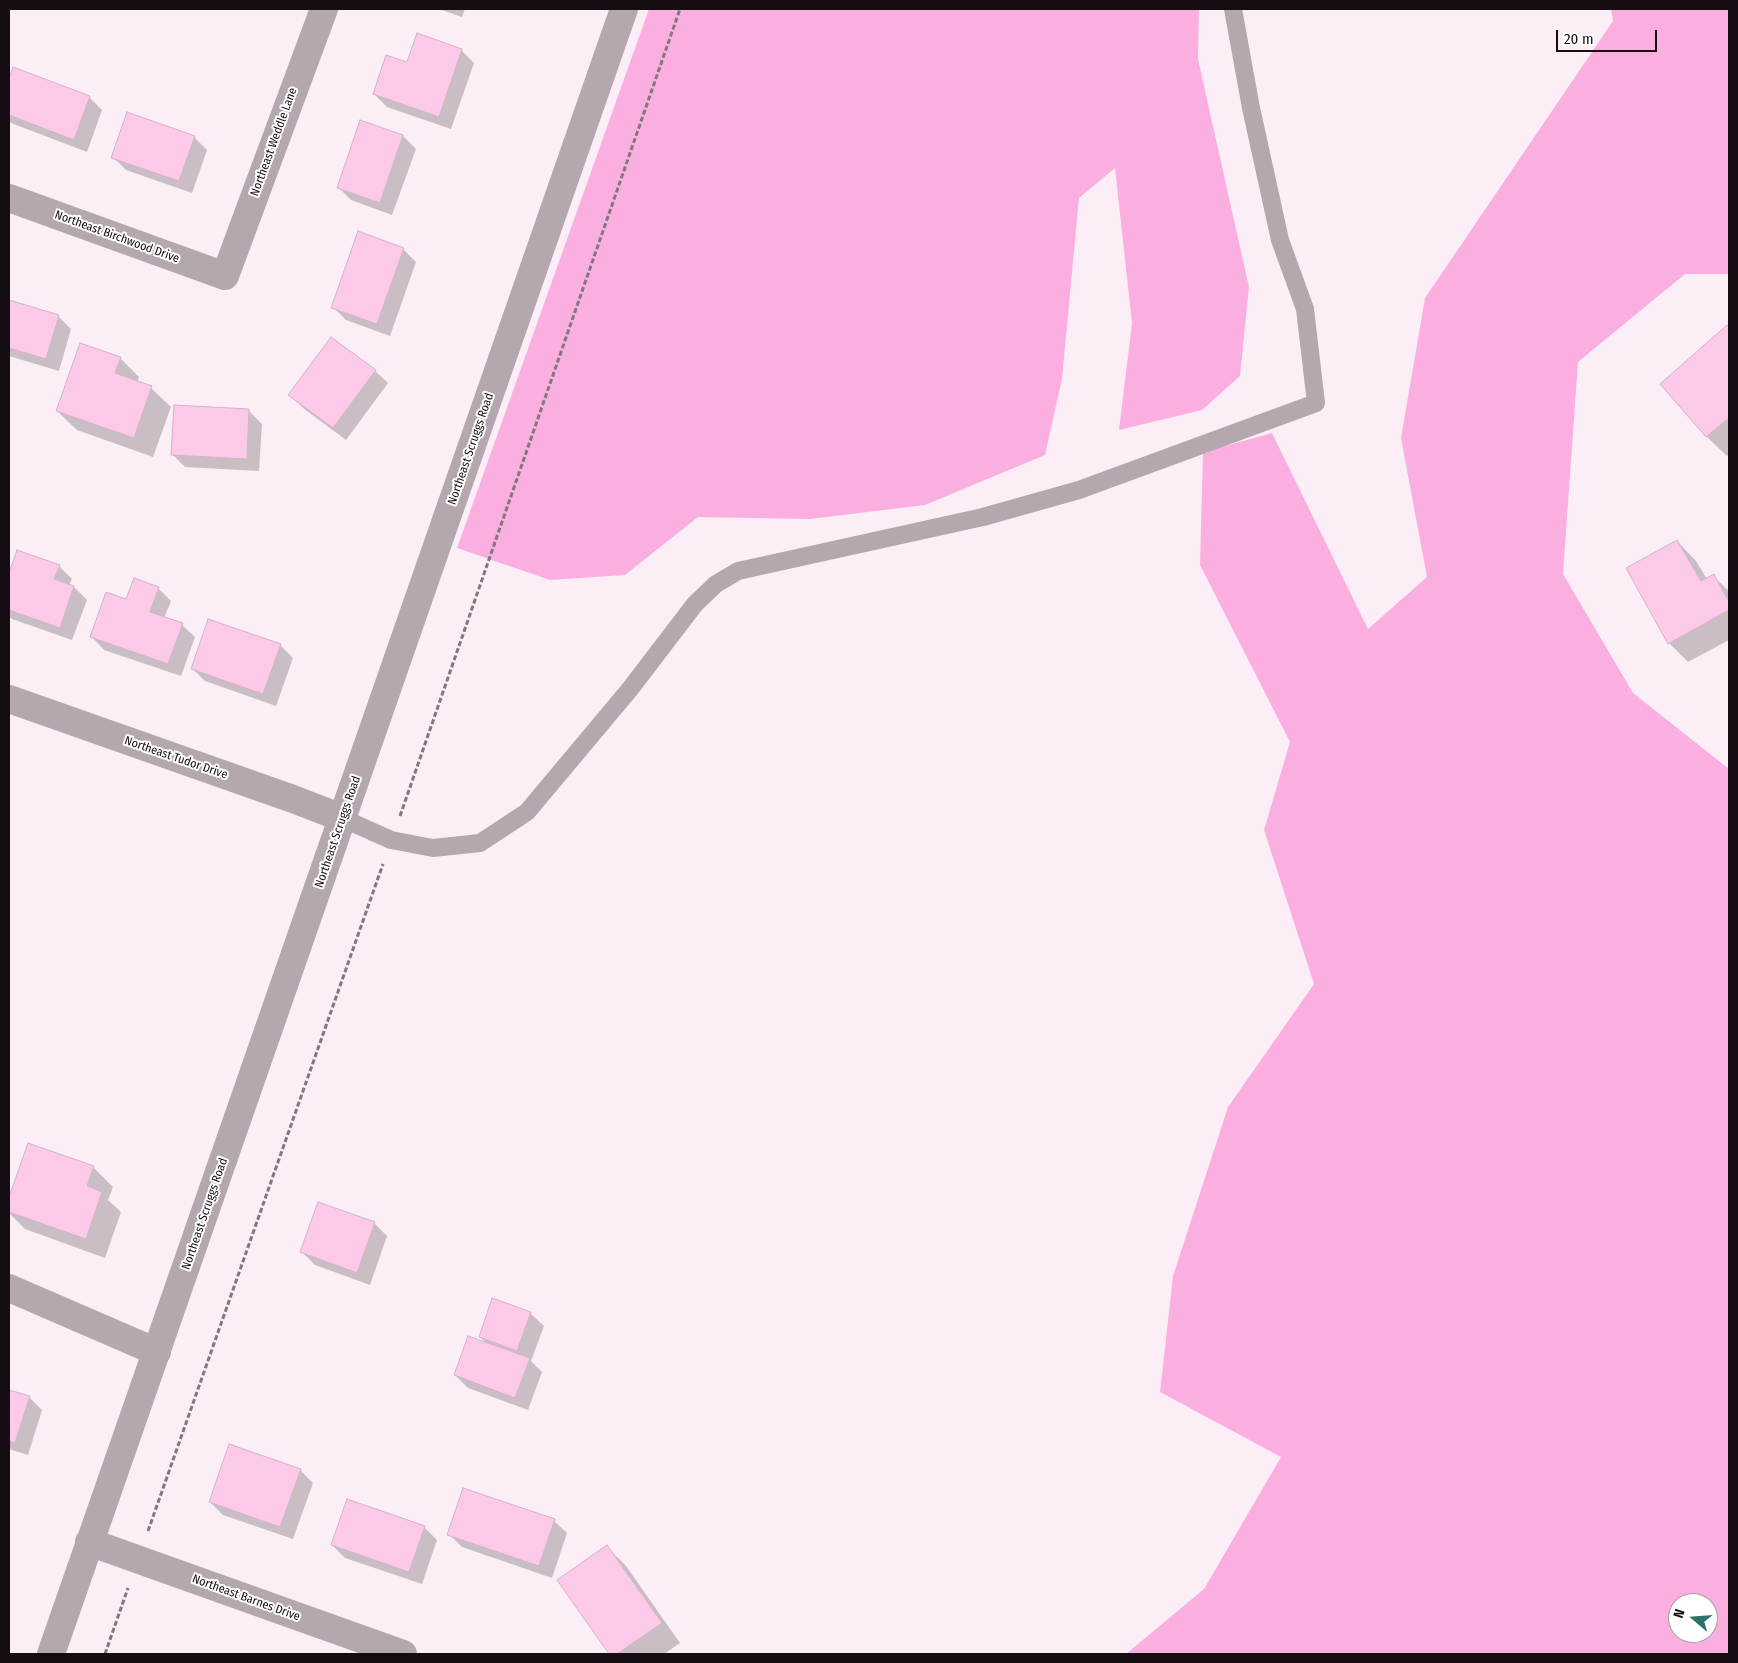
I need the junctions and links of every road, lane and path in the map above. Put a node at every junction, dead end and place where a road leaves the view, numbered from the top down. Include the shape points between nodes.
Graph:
1 (324, 9) edge
2 (624, 9) edge
3 (1233, 9) edge
4 (9, 198) edge
5 (224, 276) joint
6 (9, 698) edge
7 (342, 818) junction
8 (9, 1288) edge
9 (157, 1352) junction
10 (90, 1542) junction
11 (51, 1654) edge
12 (404, 1654) edge

1 - 5 street, Northeast Weddle Lane
2 - 7 street, Northeast Scruggs Road
3 - 7 lane via 1280,240 1305,308 1316,402 1079,490 983,517 738,571 716,584 696,604 527,812 480,843 433,848 391,840
4 - 5 street, Northeast Birchwood Drive
6 - 7 street, Northeast Tudor Drive
7 - 9 street, Northeast Scruggs Road
8 - 9 street
9 - 10 street, Northeast Scruggs Road
10 - 11 street, Northeast Scruggs Road
10 - 12 street, Northeast Barnes Drive

